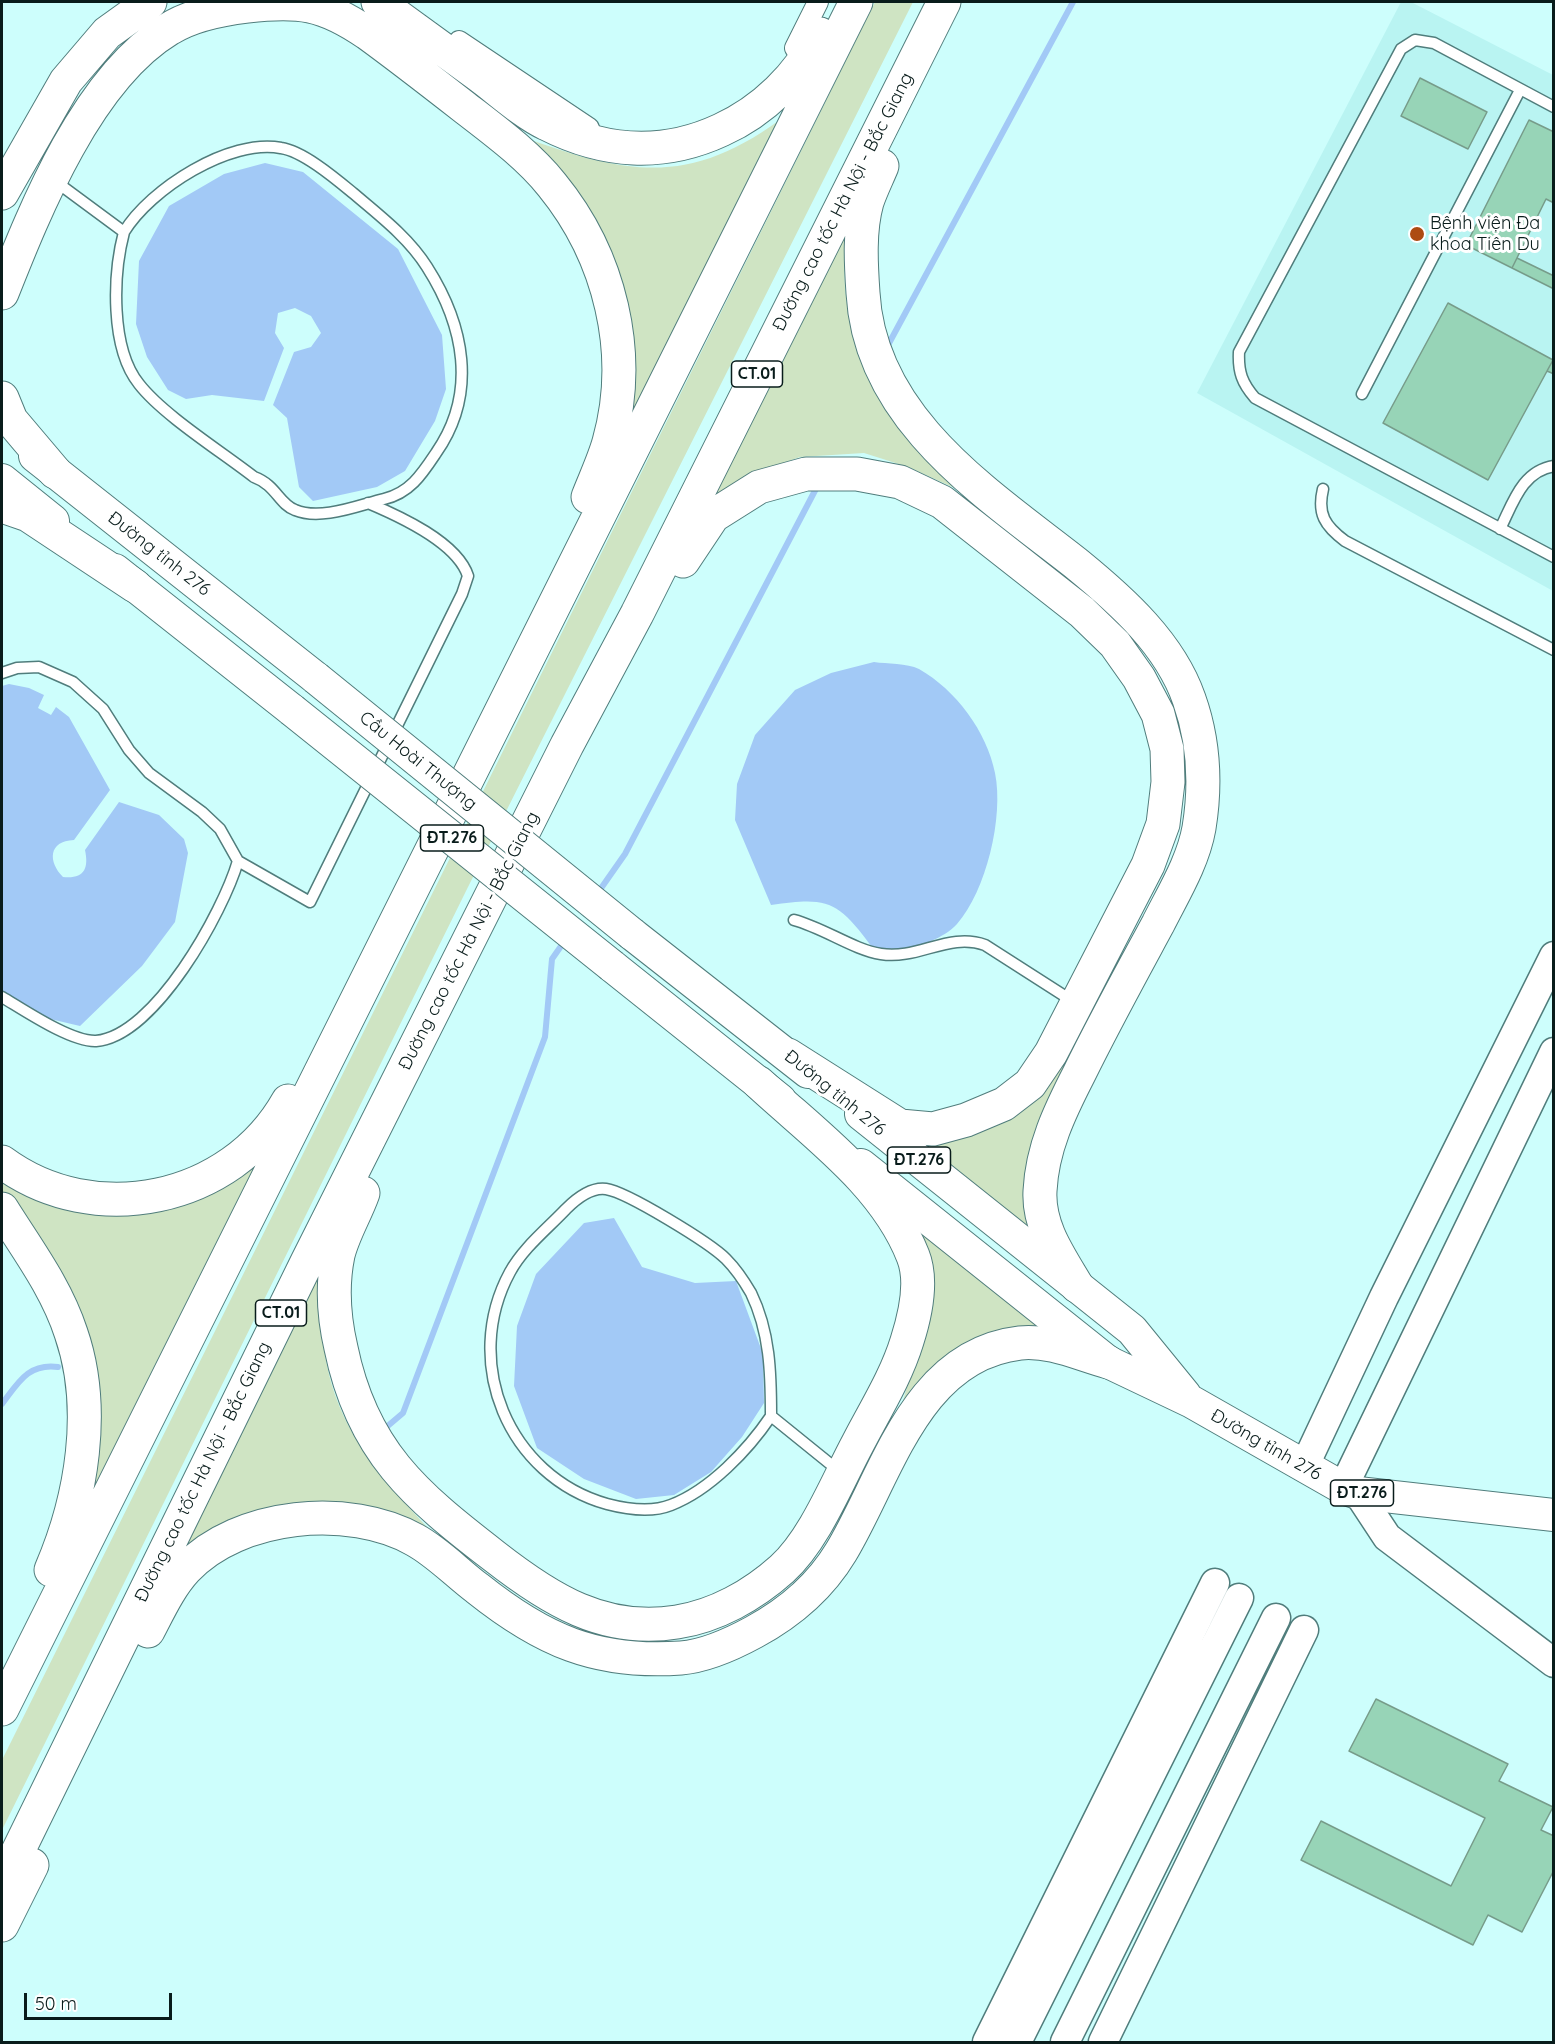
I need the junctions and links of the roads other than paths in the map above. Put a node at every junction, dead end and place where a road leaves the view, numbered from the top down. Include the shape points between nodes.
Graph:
1 (127, 2) edge
2 (150, 2) edge
3 (378, 2) edge
4 (399, 2) edge
5 (818, 2) edge
6 (839, 2) edge
7 (856, 2) edge
8 (944, 2) edge
9 (963, 2) edge
10 (1520, 90) junction
11 (1554, 107) edge
12 (2, 171) edge
13 (53, 179) junction
14 (2, 193) edge
15 (124, 232) junction
16 (2, 292) edge
17 (1362, 394) dead end
18 (2, 398) edge
19 (2, 429) edge
20 (1554, 466) edge
21 (55, 472) junction
22 (2, 480) edge
23 (1323, 489) dead end
24 (368, 503) junction
25 (2, 506) edge
26 (1500, 529) junction
27 (1554, 557) edge
28 (135, 586) junction
29 (1554, 650) edge
30 (2, 673) edge
31 (316, 678) joint
32 (496, 725) junction
33 (567, 745) junction
34 (238, 861) junction
35 (397, 916) junction
36 (794, 920) dead end
37 (632, 934) joint
38 (1554, 956) edge
39 (2, 997) edge
40 (441, 999) junction
41 (1077, 1004) junction
42 (1554, 1052) edge
43 (788, 1055) junction
44 (759, 1083) junction
45 (2, 1162) edge
46 (2, 1209) edge
47 (1077, 1286) junction
48 (1108, 1362) junction
49 (1192, 1402) junction
50 (771, 1416) junction
51 (1304, 1467) junction
52 (842, 1473) junction
53 (1350, 1490) junction
54 (1554, 1515) edge
55 (1227, 1591) dead end
56 (1276, 1617) dead end
57 (1305, 1630) dead end
58 (1554, 1663) edge
59 (2, 1686) edge
60 (2, 1708) edge
61 (1112, 1823) junction
62 (1162, 1848) junction
63 (1192, 1864) junction
64 (2, 1884) edge
65 (2, 1925) edge
66 (987, 2043) edge
67 (1017, 2043) edge
68 (1065, 2043) edge
69 (1103, 2043) edge

1 - 12 street via 107,16 53,81
2 - 14 highway via 107,33 66,81
3 - 6 highway via 546,124 593,142 651,150 697,141 745,119 783,86 811,52
4 - 5 street via 583,126 639,138 682,131 734,111 780,71
7 - 32 highway
8 - 33 highway, Đường cao tốc Hà Nội - Bắc Giang / CT.01 via 637,614
9 - 47 highway via 885,159 867,204 861,261 864,310 876,361 900,402 931,442 965,476 1103,585 1141,621 1171,662 1189,696 1202,741 1199,830 1182,878 1083,1067 1047,1145 1040,1193 1047,1233
10 - 11 lane
10 - 17 lane
10 - 26 lane via 1434,43 1415,40 1401,49 1239,352 1238,369 1243,384 1255,398
13 - 15 lane
13 - 16 highway
13 - 32 highway via 94,101 131,57 171,28 223,9 308,3 349,21 389,49 525,156 553,186 583,232 608,288 619,339 618,384 609,441
15 - 24 lane via 118,266 117,319 124,356 138,384 254,477 265,481 294,510 335,511
15 - 24 lane via 145,206 199,168 224,155 273,147 304,158 339,182 406,241 426,265 442,295 462,349 460,395 448,436 411,488
18 - 21 highway via 11,420
19 - 21 main road, Đường tỉnh 276 / ĐT.276
20 - 26 lane via 1533,473 1524,482
21 - 31 main road, Đường tỉnh 276 / ĐT.276
22 - 28 main road, ĐT.276
23 - 29 lane via 1319,503 1322,519 1345,541
24 - 34 lane via 402,518 438,541 460,560 468,576 466,584 310,902
25 - 28 highway via 28,515
26 - 27 lane
28 - 44 main road, Đường tỉnh 276 / ĐT.276, bridge
30 - 34 lane via 39,667 73,682 103,709 149,773 220,829
31 - 37 main road, Cầu Hoài Thượng / ĐT.276, bridge
32 - 35 highway
33 - 40 highway, Đường cao tốc Hà Nội - Bắc Giang / CT.01
33 - 41 highway via 654,619 683,561 713,516 759,487 806,474 857,474 900,482 942,502 1082,612 1114,644 1139,678 1158,714 1167,749 1163,824 1148,865
34 - 39 lane via 216,916 178,974 143,1018 116,1035 96,1041 78,1037
35 - 45 highway via 342,1003 281,1113 244,1153 207,1179 143,1200 98,1200 74,1197 38,1184
35 - 60 highway
36 - 41 lane via 816,925 882,955 910,954 971,940
37 - 43 main road, Đường tỉnh 276 / ĐT.276
38 - 51 street
40 - 52 highway via 339,1253 334,1293 348,1383 363,1422 407,1484 536,1589 604,1619 640,1625 678,1622 719,1610 753,1593 785,1566 810,1534
40 - 64 highway, Đường cao tốc Hà Nội - Bắc Giang / CT.01 via 306,1262
41 - 43 highway via 1030,1084 1004,1104 933,1129 900,1126
42 - 53 street
43 - 47 main road, Đường tỉnh 276 / ĐT.276
44 - 48 main road, Đường tỉnh 276 / ĐT.276
44 - 52 highway via 892,1212 915,1259 917,1305 907,1344
46 - 59 highway via 39,1266 71,1331 84,1387 80,1466 62,1543
47 - 49 main road, Đường tỉnh 276 / ĐT.276 via 1132,1330
48 - 49 main road, Đường tỉnh 276 / ĐT.276
48 - 65 highway via 1053,1345 1020,1343 983,1353 949,1373 920,1404 840,1554 808,1595 772,1623 730,1645 684,1658 634,1659 592,1653 561,1642 513,1617 416,1540 377,1525 327,1516 278,1522 228,1538 186,1569 160,1607
49 - 51 main road, Đường tỉnh 276 / ĐT.276
50 - 50 lane via 769,1343 751,1293 740,1275 701,1240 633,1198 606,1189 584,1195 570,1205 510,1272 490,1333 495,1394 508,1423 531,1456 546,1472 582,1497 640,1510 670,1506 708,1483 748,1445
50 - 52 lane
51 - 53 main road, Đường tỉnh 276 / ĐT.276
53 - 54 main road, Đường tỉnh 276 / ĐT.276
53 - 58 street via 1387,1538
55 - 61 street
56 - 62 street
57 - 63 street
61 - 62 street
61 - 66 street
61 - 67 street
62 - 63 street
62 - 68 street
63 - 69 street

